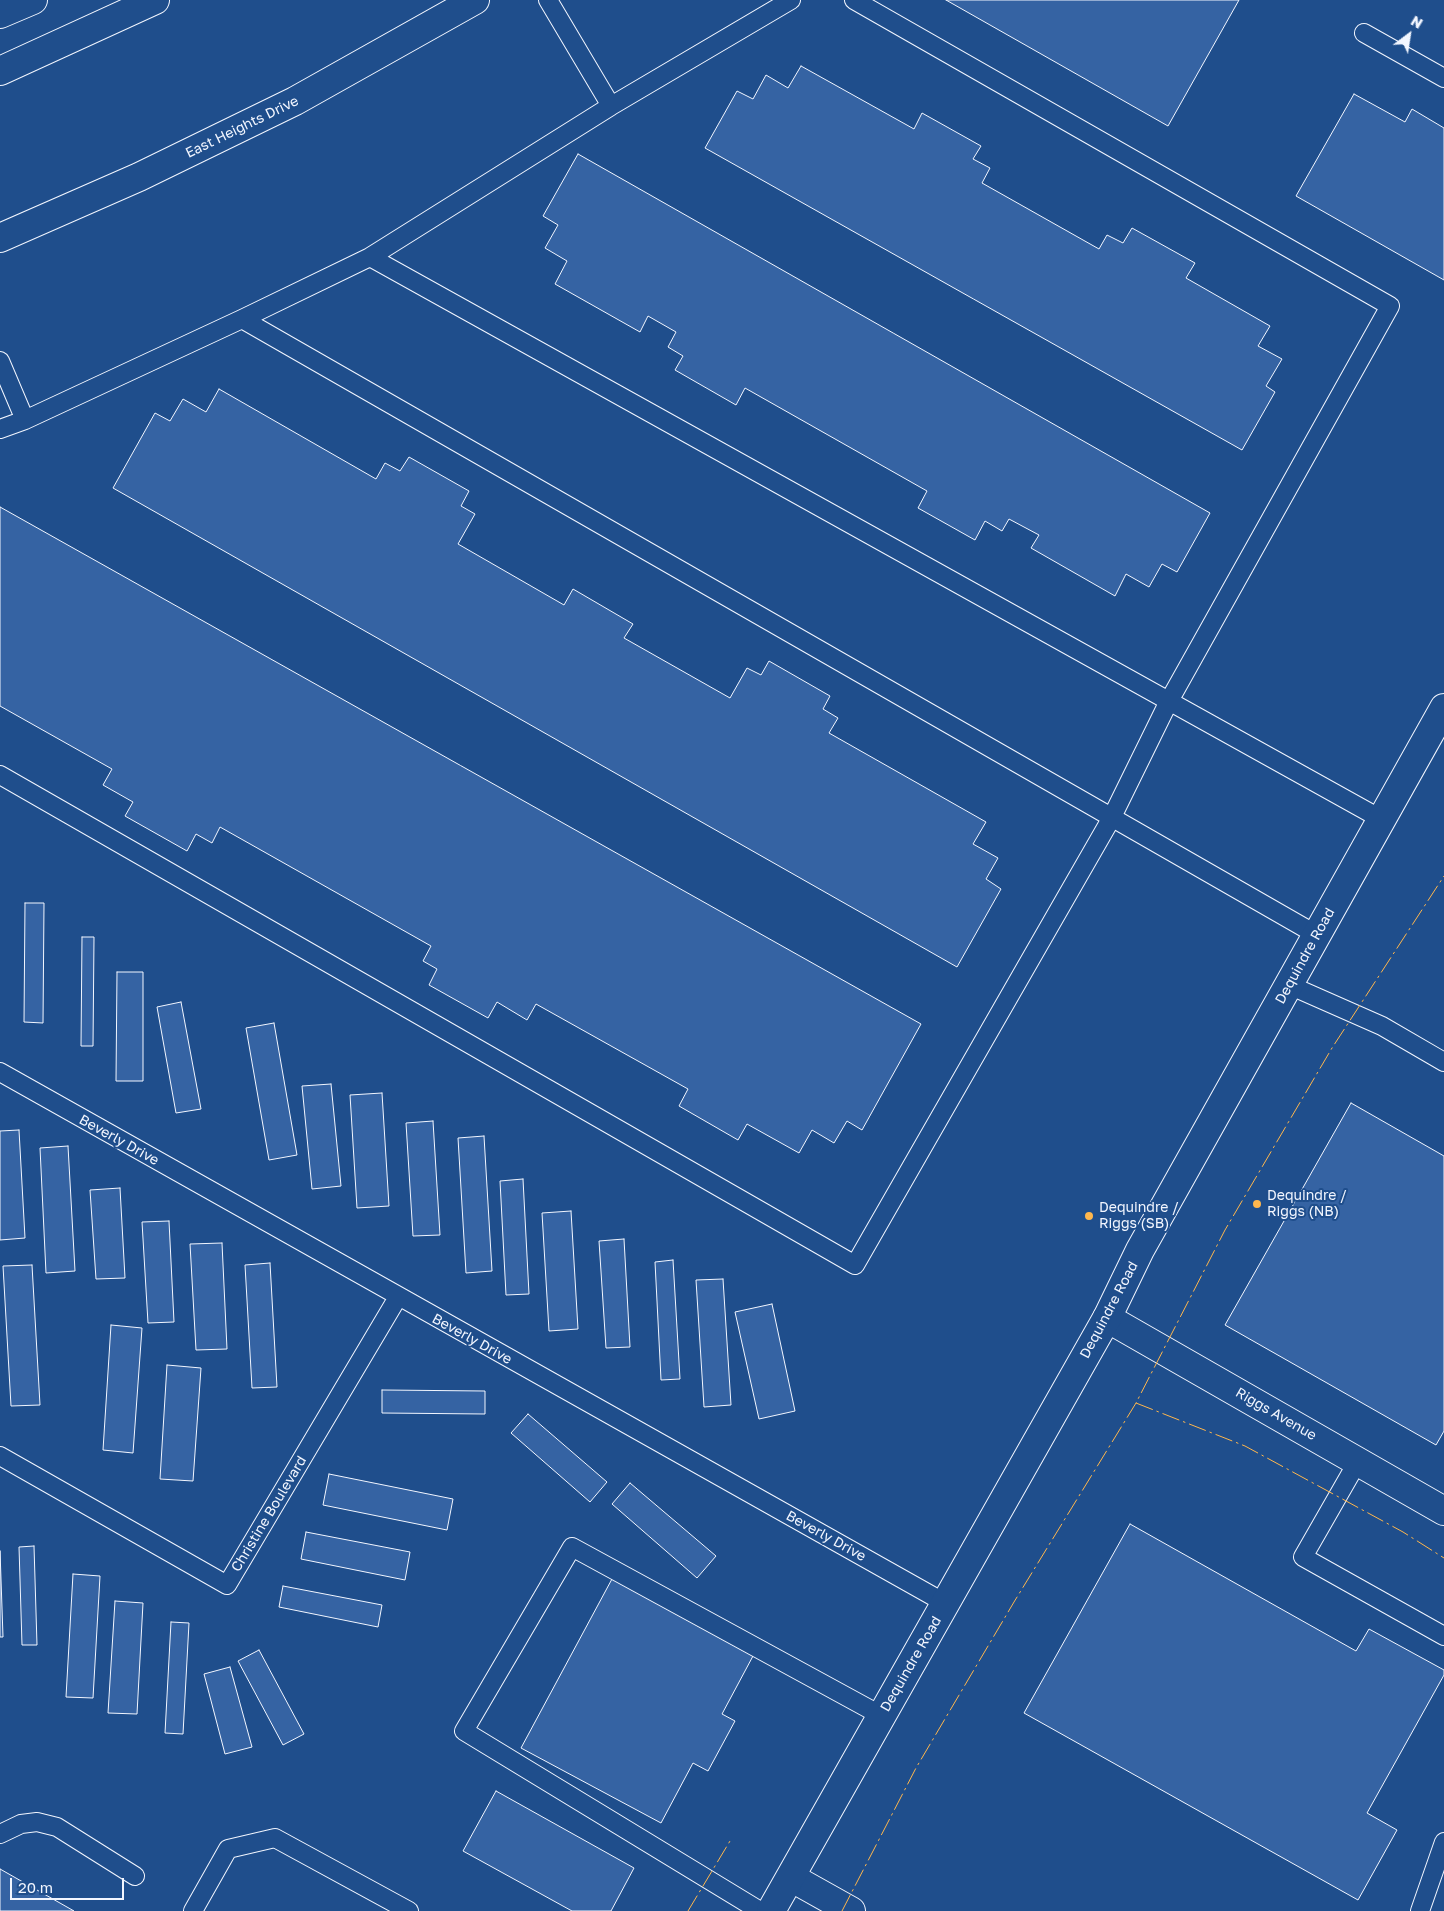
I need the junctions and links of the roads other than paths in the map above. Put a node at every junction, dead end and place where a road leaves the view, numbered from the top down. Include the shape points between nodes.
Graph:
1 (34, 0) edge
2 (155, 0) edge
3 (475, 0) edge
4 (548, 0) edge
5 (791, 0) edge
6 (854, 0) edge
7 (0, 14) edge
8 (1364, 33) dead end
9 (0, 71) edge
10 (1444, 78) edge
11 (611, 106) junction
12 (0, 238) edge
13 (370, 257) junction
14 (242, 319) junction
15 (0, 361) edge
16 (25, 420) junction
17 (0, 429) edge
18 (1169, 701) junction
19 (1444, 708) edge
20 (0, 776) edge
21 (1111, 819) junction
22 (1381, 819) junction
23 (1317, 935) junction
24 (1289, 985) junction
25 (1444, 1062) edge
26 (0, 1072) edge
27 (398, 1297) junction
28 (1107, 1318) junction
29 (0, 1456) edge
30 (1358, 1461) junction
31 (1444, 1511) edge
32 (946, 1603) junction
33 (1444, 1636) edge
34 (882, 1716) junction
35 (0, 1834) edge
36 (1444, 1842) edge
37 (135, 1876) dead end
38 (792, 1878) junction
39 (193, 1911) edge
40 (409, 1911) edge
41 (760, 1911) edge
42 (771, 1911) edge
43 (851, 1911) edge
44 (1420, 1911) edge

1 - 7 main road
2 - 9 main road
3 - 12 main road, East Heights Drive via 295,101 139,177
4 - 11 lane
5 - 11 lane
6 - 18 lane via 1390,306
8 - 10 lane
11 - 13 lane
13 - 14 lane
13 - 18 lane
14 - 16 lane
14 - 21 lane
15 - 16 lane
16 - 17 lane
18 - 21 lane
18 - 22 lane
19 - 22 main road, Dequindre Road
20 - 21 lane via 855,1265
21 - 23 lane
22 - 23 main road, Dequindre Road
23 - 24 main road, Dequindre Road
24 - 25 lane via 1382,1026
24 - 28 main road, Dequindre Road via 1140,1250
26 - 27 lane, Beverly Drive
27 - 29 lane, Christine Boulevard via 227,1585
27 - 32 lane, Beverly Drive
28 - 30 main road, Riggs Avenue
28 - 32 main road, Dequindre Road
30 - 31 main road, Riggs Avenue
30 - 33 lane via 1303,1557
32 - 34 main road, Dequindre Road
34 - 38 main road, Dequindre Road
34 - 41 lane via 572,1547 464,1731
35 - 37 lane via 21,1824 37,1822 57,1827
36 - 44 lane
38 - 42 main road, Dequindre Road
38 - 43 main road
39 - 40 lane via 228,1849 275,1838

